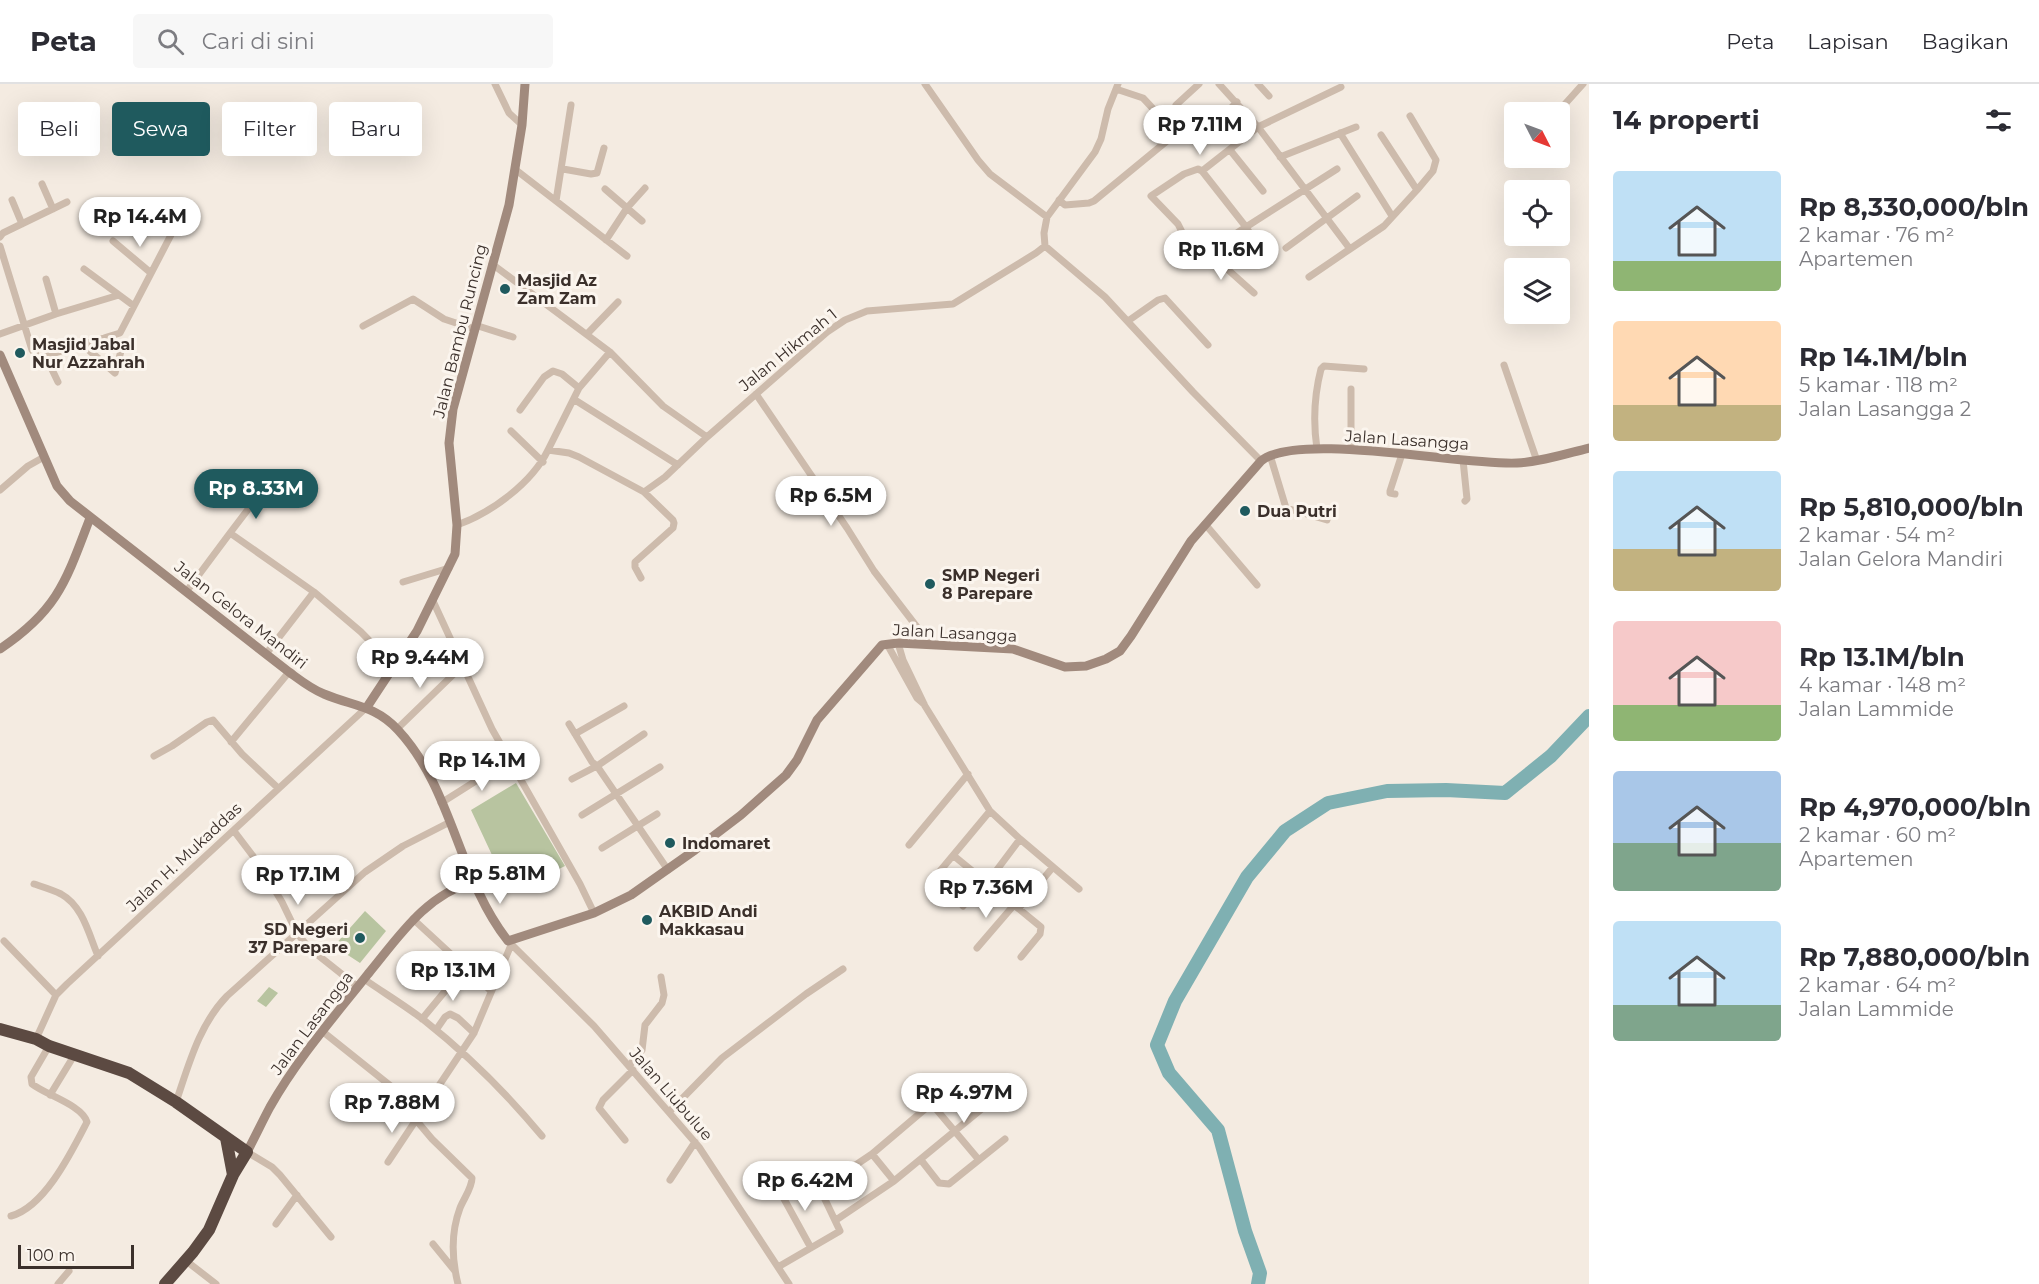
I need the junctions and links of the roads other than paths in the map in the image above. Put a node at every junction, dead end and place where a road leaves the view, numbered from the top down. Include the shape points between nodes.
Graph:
1 (495, 84) edge
2 (525, 84) edge
3 (925, 84) edge
4 (1199, 84) edge
5 (1219, 84) edge
6 (1258, 84) edge
7 (1583, 84) edge
8 (1117, 87) edge
9 (1341, 87) dead end
10 (1269, 96) dead end
11 (1237, 102) junction
12 (1567, 102) edge
13 (572, 105) dead end
14 (1176, 105) dead end
15 (1410, 117) dead end
16 (522, 125) junction
17 (1258, 127) junction
18 (1356, 127) dead end
19 (1198, 133) dead end
20 (1340, 133) junction
21 (1381, 135) dead end
22 (604, 148) dead end
23 (1230, 150) junction
24 (1280, 157) junction
25 (562, 169) junction
26 (1337, 169) dead end
27 (516, 170) junction
28 (1202, 171) junction
29 (42, 184) dead end
30 (645, 188) dead end
31 (1305, 188) junction
32 (605, 189) dead end
33 (1417, 190) junction
34 (1263, 191) dead end
35 (1357, 196) dead end
36 (12, 200) dead end
37 (1059, 200) junction
38 (556, 201) junction
39 (67, 202) dead end
40 (627, 208) junction
41 (53, 209) junction
42 (1392, 216) junction
43 (1047, 217) junction
44 (1327, 218) junction
45 (642, 221) dead end
46 (21, 224) junction
47 (1246, 227) junction
48 (172, 233) dead end
49 (0, 237) edge
50 (606, 240) junction
51 (112, 241) dead end
52 (0, 246) edge
53 (1045, 246) junction
54 (1286, 248) dead end
55 (1350, 249) junction
56 (1206, 250) junction
57 (627, 256) dead end
58 (1265, 257) dead end
59 (492, 264) junction
60 (84, 269) dead end
61 (151, 273) junction
62 (1309, 277) dead end
63 (46, 279) dead end
64 (1254, 293) dead end
65 (119, 295) junction
66 (618, 302) dead end
67 (134, 306) junction
68 (56, 314) junction
69 (1128, 321) junction
70 (24, 324) junction
71 (363, 326) dead end
72 (474, 327) junction
73 (0, 334) edge
74 (587, 334) junction
75 (105, 338) junction
76 (513, 338) dead end
77 (82, 345) junction
78 (1208, 345) dead end
79 (610, 352) junction
80 (0, 355) edge
81 (45, 357) junction
82 (1504, 365) dead end
83 (1364, 369) dead end
84 (58, 382) dead end
85 (579, 388) junction
86 (1351, 389) dead end
87 (756, 394) junction
88 (575, 400) junction
89 (520, 410) dead end
90 (511, 431) dead end
91 (707, 437) junction
92 (1589, 448) edge
93 (1317, 449) junction
94 (548, 450) junction
95 (1351, 450) junction
96 (1402, 454) junction
97 (1270, 455) junction
98 (44, 457) junction
99 (1463, 460) junction
100 (1261, 461) junction
101 (1537, 461) junction
102 (543, 462) junction
103 (678, 465) junction
104 (0, 490) edge
105 (262, 491) dead end
106 (644, 492) junction
107 (1395, 494) dead end
108 (1465, 501) dead end
109 (90, 518) junction
110 (1327, 520) dead end
111 (1205, 524) junction
112 (458, 525) junction
113 (230, 533) junction
114 (449, 568) junction
115 (641, 578) dead end
116 (403, 582) dead end
117 (1257, 585) dead end
118 (186, 592) junction
119 (314, 592) junction
120 (433, 601) junction
121 (898, 643) junction
122 (887, 644) junction
123 (930, 644) junction
124 (0, 649) edge
125 (266, 654) junction
126 (462, 666) junction
127 (395, 667) junction
128 (289, 672) junction
129 (624, 706) dead end
130 (926, 706) junction
131 (367, 707) junction
132 (569, 724) dead end
133 (397, 729) junction
134 (575, 734) junction
135 (644, 734) dead end
136 (231, 742) junction
137 (154, 756) dead end
138 (509, 760) junction
139 (597, 766) junction
140 (660, 767) dead end
141 (968, 774) junction
142 (572, 779) dead end
143 (278, 788) junction
144 (616, 794) junction
145 (441, 803) junction
146 (990, 811) junction
147 (657, 814) dead end
148 (582, 815) dead end
149 (450, 822) junction
150 (637, 825) junction
151 (234, 831) junction
152 (1020, 839) junction
153 (909, 845) dead end
154 (602, 848) dead end
155 (954, 856) junction
156 (1053, 867) junction
157 (668, 870) junction
158 (934, 877) dead end
159 (985, 881) junction
160 (472, 882) junction
161 (34, 884) dead end
162 (1079, 889) dead end
163 (963, 906) dead end
164 (1016, 906) junction
165 (594, 913) junction
166 (413, 919) junction
167 (297, 933) junction
168 (4, 941) dead end
169 (509, 943) junction
170 (976, 948) dead end
171 (98, 956) junction
172 (1021, 957) dead end
173 (465, 967) junction
174 (843, 969) dead end
175 (661, 976) dead end
176 (361, 983) junction
177 (491, 991) junction
178 (56, 995) junction
179 (423, 1019) junction
180 (0, 1029) edge
181 (436, 1030) junction
182 (322, 1031) junction
183 (474, 1033) junction
184 (36, 1039) junction
185 (49, 1046) junction
186 (463, 1052) junction
187 (75, 1054) junction
188 (631, 1068) junction
189 (958, 1081) dead end
190 (1001, 1093) dead end
191 (50, 1095) junction
192 (176, 1102) junction
193 (932, 1103) junction
194 (422, 1111) junction
195 (670, 1112) junction
196 (416, 1120) junction
197 (954, 1132) junction
198 (542, 1136) dead end
199 (226, 1138) junction
200 (1005, 1139) dead end
201 (625, 1140) dead end
202 (695, 1142) junction
203 (247, 1152) junction
204 (872, 1154) junction
205 (921, 1160) junction
206 (979, 1160) junction
207 (388, 1162) dead end
208 (810, 1168) dead end
209 (232, 1175) junction
210 (670, 1180) dead end
211 (894, 1181) junction
212 (778, 1188) dead end
213 (820, 1189) junction
214 (297, 1195) junction
215 (11, 1216) dead end
216 (836, 1220) junction
217 (276, 1224) dead end
218 (331, 1237) dead end
219 (433, 1244) dead end
220 (811, 1248) junction
221 (185, 1260) junction
222 (778, 1267) junction
223 (69, 1271) dead end
224 (455, 1272) junction
225 (58, 1284) edge
226 (165, 1284) edge
227 (216, 1284) edge
228 (458, 1284) edge
229 (789, 1284) edge

1 - 16 street via 508,113
2 - 16 street, Jalan Bambu Runcing
3 - 43 street via 990,174
4 - 14 street
5 - 11 street
6 - 10 street
7 - 12 street
8 - 37 street via 1095,152
8 - 37 street via 1143,98 1173,130 1173,136 1094,201 1065,205
9 - 17 street
11 - 17 street
11 - 19 street
13 - 25 street
15 - 33 street via 1436,160 1433,171
16 - 27 street, Jalan Bambu Runcing
17 - 23 street
17 - 24 street
18 - 20 street
20 - 24 street
20 - 42 street
21 - 33 street
22 - 25 street via 597,173
23 - 28 street
23 - 34 street
24 - 31 street
25 - 38 street
26 - 31 street
27 - 38 street
27 - 59 street, Jalan Bambu Runcing
28 - 47 street
28 - 56 street via 1190,170 1151,196 1182,232
29 - 41 street
30 - 40 street
31 - 44 street
31 - 47 street
32 - 40 street
33 - 42 street
35 - 44 street
36 - 46 street
37 - 43 street
38 - 50 street
39 - 41 street
40 - 45 street
40 - 50 street
41 - 46 street
42 - 55 street
43 - 53 street
44 - 54 street
44 - 55 street
46 - 49 street
47 - 56 street via 1231,237 1220,236
47 - 58 street
48 - 61 street
50 - 57 street
51 - 61 street
52 - 70 street
53 - 69 street
53 - 87 street, Jalan Hikmah 1 via 953,304 876,310 845,320
55 - 62 street
56 - 64 street
59 - 72 street, Jalan Bambu Runcing
59 - 74 street
60 - 65 street
61 - 67 street
63 - 68 street
65 - 67 street
65 - 68 street
66 - 74 street
67 - 75 street via 120,333
68 - 70 street
69 - 78 street via 1165,298
69 - 100 street
70 - 73 street
70 - 81 street via 34,354
71 - 72 street via 412,299 444,319
72 - 76 street
72 - 112 street, Jalan Bambu Runcing via 450,428
74 - 79 street
75 - 77 street
75 - 77 street via 121,352 115,373
77 - 81 street
79 - 85 street
79 - 91 street via 663,406
80 - 98 street, Jalan Gelora Mandiri
81 - 84 street
82 - 101 street
83 - 93 street via 1321,369 1314,405
85 - 88 street
85 - 89 street via 552,371
86 - 95 street
87 - 91 street, Jalan Hikmah 1
87 - 123 street via 874,571
88 - 94 street
88 - 103 street
90 - 102 street
91 - 103 street, Jalan Hikmah 1
92 - 101 street, Jalan Lasangga
93 - 95 street, Jalan Lasangga
93 - 97 street, Jalan Lasangga
94 - 102 street
94 - 106 street via 579,457
95 - 96 street, Jalan Lasangga
96 - 99 street, Jalan Lasangga
96 - 107 street via 1390,492
97 - 100 street, Jalan Lasangga
97 - 110 street via 1287,509
98 - 104 street
98 - 109 street, Jalan Gelora Mandiri via 62,494
99 - 101 street, Jalan Lasangga
99 - 108 street
100 - 111 street, Jalan Lasangga
102 - 112 street via 485,513
103 - 106 street, Jalan Hikmah 1
105 - 113 street
106 - 115 street via 674,525 635,562
109 - 118 street, Jalan Gelora Mandiri
109 - 124 street via 61,590 49,608 31,627
111 - 117 street
111 - 123 street, Jalan Lasangga via 1120,651 1106,660 1065,668 1013,649
112 - 114 street, Jalan Bambu Runcing via 455,554
113 - 118 street
113 - 119 street
114 - 116 street
114 - 120 street, Jalan Bambu Runcing
118 - 125 street, Jalan Gelora Mandiri
119 - 125 street
119 - 127 street
120 - 126 street
120 - 127 street, Jalan Bambu Runcing
121 - 122 street, Jalan Lasangga
121 - 123 street, Jalan Lasangga
121 - 130 street
122 - 130 street via 917,698
122 - 157 street, Jalan Lasangga via 878,648 821,714 783,779
125 - 128 street, Jalan Gelora Mandiri
126 - 133 street
126 - 138 street
127 - 131 street, Jalan Bambu Runcing
128 - 131 street, Jalan Gelora Mandiri via 327,696
128 - 136 street
129 - 134 street
130 - 141 street
131 - 133 street, Jalan Gelora Mandiri
131 - 143 street, Jalan H. Mukaddas
132 - 134 street
133 - 145 street, Jalan Gelora Mandiri via 418,758
134 - 139 street
135 - 139 street
136 - 137 street via 216,721 211,720
136 - 143 street
138 - 145 street
138 - 165 street
139 - 142 street
139 - 144 street
140 - 144 street
141 - 146 street
141 - 153 street
143 - 151 street, Jalan H. Mukaddas
144 - 148 street
144 - 150 street
145 - 149 street, Jalan Gelora Mandiri
146 - 152 street
146 - 155 street
147 - 150 street
149 - 160 street, Jalan Gelora Mandiri
149 - 167 street via 365,872
150 - 154 street
150 - 157 street
151 - 167 street via 259,864
151 - 171 street, Jalan H. Mukaddas
152 - 156 street
152 - 159 street
155 - 158 street
155 - 159 street
156 - 162 street
156 - 164 street
157 - 165 street, Jalan Lasangga
159 - 163 street
159 - 164 street
160 - 166 street, Jalan Lasangga via 439,896
160 - 169 street, Jalan Gelora Mandiri
161 - 171 street via 70,901
164 - 170 street
164 - 172 street via 1042,931
165 - 169 street, Jalan Lasangga
166 - 173 street
166 - 176 street, Jalan Lasangga
167 - 176 street via 315,953
167 - 192 street via 215,1008 202,1030
168 - 178 street
169 - 177 street
169 - 188 street, Jalan Liubulue
171 - 178 street, Jalan H. Mukaddas
173 - 177 street
173 - 179 street
174 - 195 street via 722,1058
175 - 188 street via 663,999 645,1025 642,1050
176 - 179 street
176 - 182 street, Jalan Lasangga
177 - 183 street
178 - 184 street, Jalan H. Mukaddas
179 - 181 street
180 - 184 highway
181 - 183 street via 450,1014
181 - 186 street
182 - 194 street
182 - 203 street, Jalan Lasangga via 271,1106
183 - 186 street
184 - 185 highway
185 - 187 highway
185 - 191 street via 30,1080
186 - 194 street
186 - 198 street
187 - 191 street
187 - 192 highway via 129,1073
188 - 195 street, Jalan Liubulue
188 - 201 street via 599,1108
189 - 193 street
190 - 197 street
191 - 215 street via 84,1115 87,1122 68,1159 40,1197 25,1211
192 - 199 highway
193 - 197 street
193 - 204 street
194 - 196 street
195 - 202 street, Jalan Liubulue
196 - 207 street
196 - 224 street via 472,1178 456,1221
197 - 205 street
197 - 206 street
199 - 203 highway
199 - 209 highway
200 - 206 street
202 - 210 street
202 - 222 street, Jalan Liubulue
203 - 209 highway
203 - 214 street via 272,1167
204 - 211 street
204 - 213 street
205 - 206 street via 939,1183 948,1184
205 - 211 street
208 - 213 street
209 - 221 highway via 209,1230
211 - 216 street
212 - 220 street
213 - 216 street
214 - 217 street
214 - 218 street
216 - 220 street via 840,1231
219 - 224 street
220 - 222 street
221 - 226 highway
221 - 227 street
222 - 229 street, Jalan Liubulue
223 - 225 street
224 - 228 street

